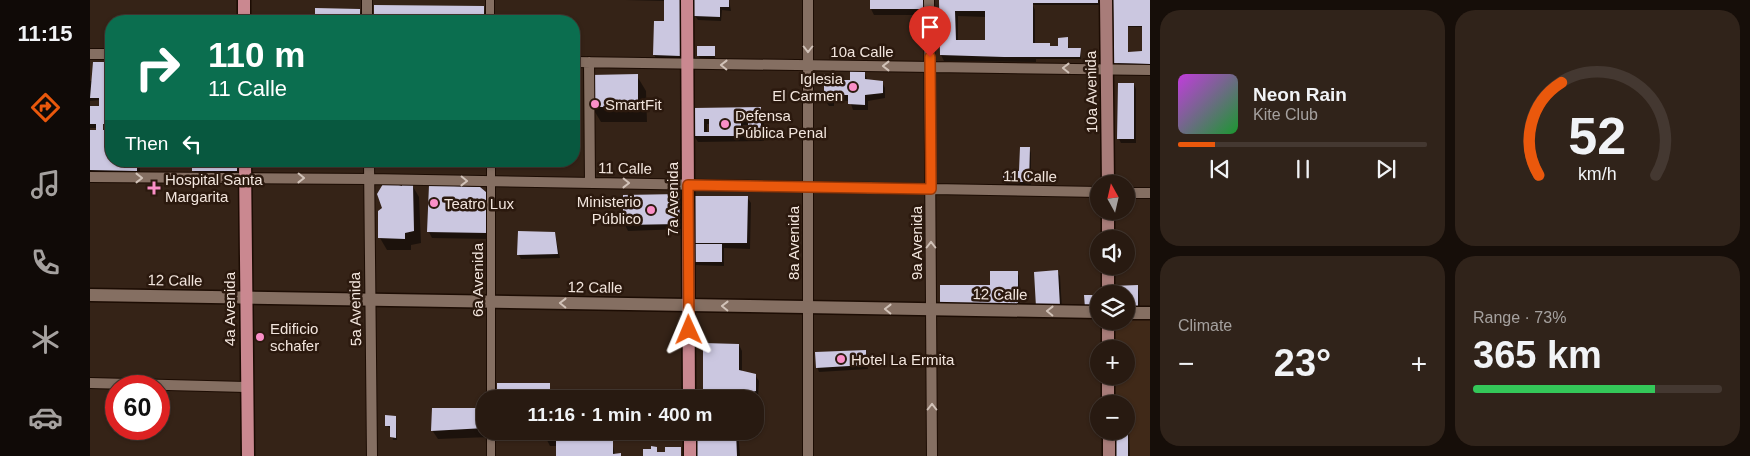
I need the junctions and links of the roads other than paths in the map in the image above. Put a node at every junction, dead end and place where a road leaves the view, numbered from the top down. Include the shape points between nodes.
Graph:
1 (244, 0) edge
2 (368, 0) edge
3 (490, 0) edge
4 (687, 0) edge
5 (808, 0) edge
6 (929, 0) edge
7 (1106, 0) edge
8 (244, 15) edge
9 (368, 15) edge
10 (490, 15) edge
11 (90, 54) edge
12 (105, 54) edge
13 (580, 62) edge
14 (589, 62) junction
15 (688, 64) junction
16 (808, 66) junction
17 (930, 66) junction
18 (1107, 69) junction
19 (1150, 70) edge
20 (245, 167) edge
21 (369, 167) edge
22 (491, 167) edge
23 (1108, 175) edge
24 (90, 177) edge
25 (245, 178) junction
26 (369, 179) junction
27 (491, 181) junction
28 (590, 183) junction
29 (688, 185) junction
30 (808, 187) junction
31 (931, 189) junction
32 (1090, 192) edge
33 (1135, 193) edge
34 (1150, 193) edge
35 (90, 295) edge
36 (246, 298) junction
37 (370, 300) junction
38 (491, 302) junction
39 (689, 305) junction
40 (808, 307) junction
41 (931, 309) junction
42 (1090, 312) edge
43 (1135, 313) edge
44 (1150, 313) edge
45 (90, 383) edge
46 (246, 386) junction
47 (491, 390) edge
48 (689, 390) edge
49 (491, 440) edge
50 (690, 440) edge
51 (1109, 440) edge
52 (248, 456) edge
53 (372, 456) edge
54 (491, 456) edge
55 (690, 456) edge
56 (808, 456) edge
57 (932, 456) edge
58 (1109, 456) edge

1 - 8 main road
2 - 9 street
3 - 10 street
4 - 15 main road, 7a Avenida
5 -> 16 street, 8a Avenida
6 - 17 street, 9a Avenida
7 - 18 main road, 10a Avenida
11 - 12 street
13 - 14 street, 10a Calle
14 - 15 street, 10a Calle
14 - 28 street
16 -> 15 street, 10a Calle
15 - 29 main road, 7a Avenida
17 -> 16 street, 10a Calle
16 - 30 street, 8a Avenida
18 -> 17 street, 10a Calle
17 - 31 street, 9a Avenida
18 - 19 street, 10a Calle
18 - 23 main road, 10a Avenida
20 - 25 main road, 4a Avenida
21 - 26 street, 5a Avenida
22 - 27 street, 6a Avenida
24 -> 25 street, 11 Calle
25 -> 26 street, 11 Calle
25 - 36 main road, 4a Avenida
26 -> 27 street, 11 Calle
26 - 37 street, 5a Avenida
27 - 28 street, 11 Calle
27 - 38 street, 6a Avenida
28 -> 29 street, 11 Calle
29 - 30 street, 11 Calle
29 - 39 main road, 7a Avenida
30 - 31 street, 11 Calle
30 - 40 street, 8a Avenida
31 - 32 street, 11 Calle
41 -> 31 street, 9a Avenida
33 - 34 street
35 - 36 street, 12 Calle
36 - 37 street, 12 Calle
36 - 46 main road, 4a Avenida
37 - 38 street, 12 Calle
37 - 53 street, 5a Avenida
39 -> 38 street, 12 Calle
38 - 47 street, 6a Avenida
40 -> 39 street, 12 Calle
39 - 48 main road, 7a Avenida
41 -> 40 street, 12 Calle
40 - 56 street, 8a Avenida
42 -> 41 street, 12 Calle
57 -> 41 street, 9a Avenida
43 - 44 street
45 - 46 street
46 - 52 main road, 4a Avenida
49 - 54 street
50 - 55 main road
51 - 58 main road

